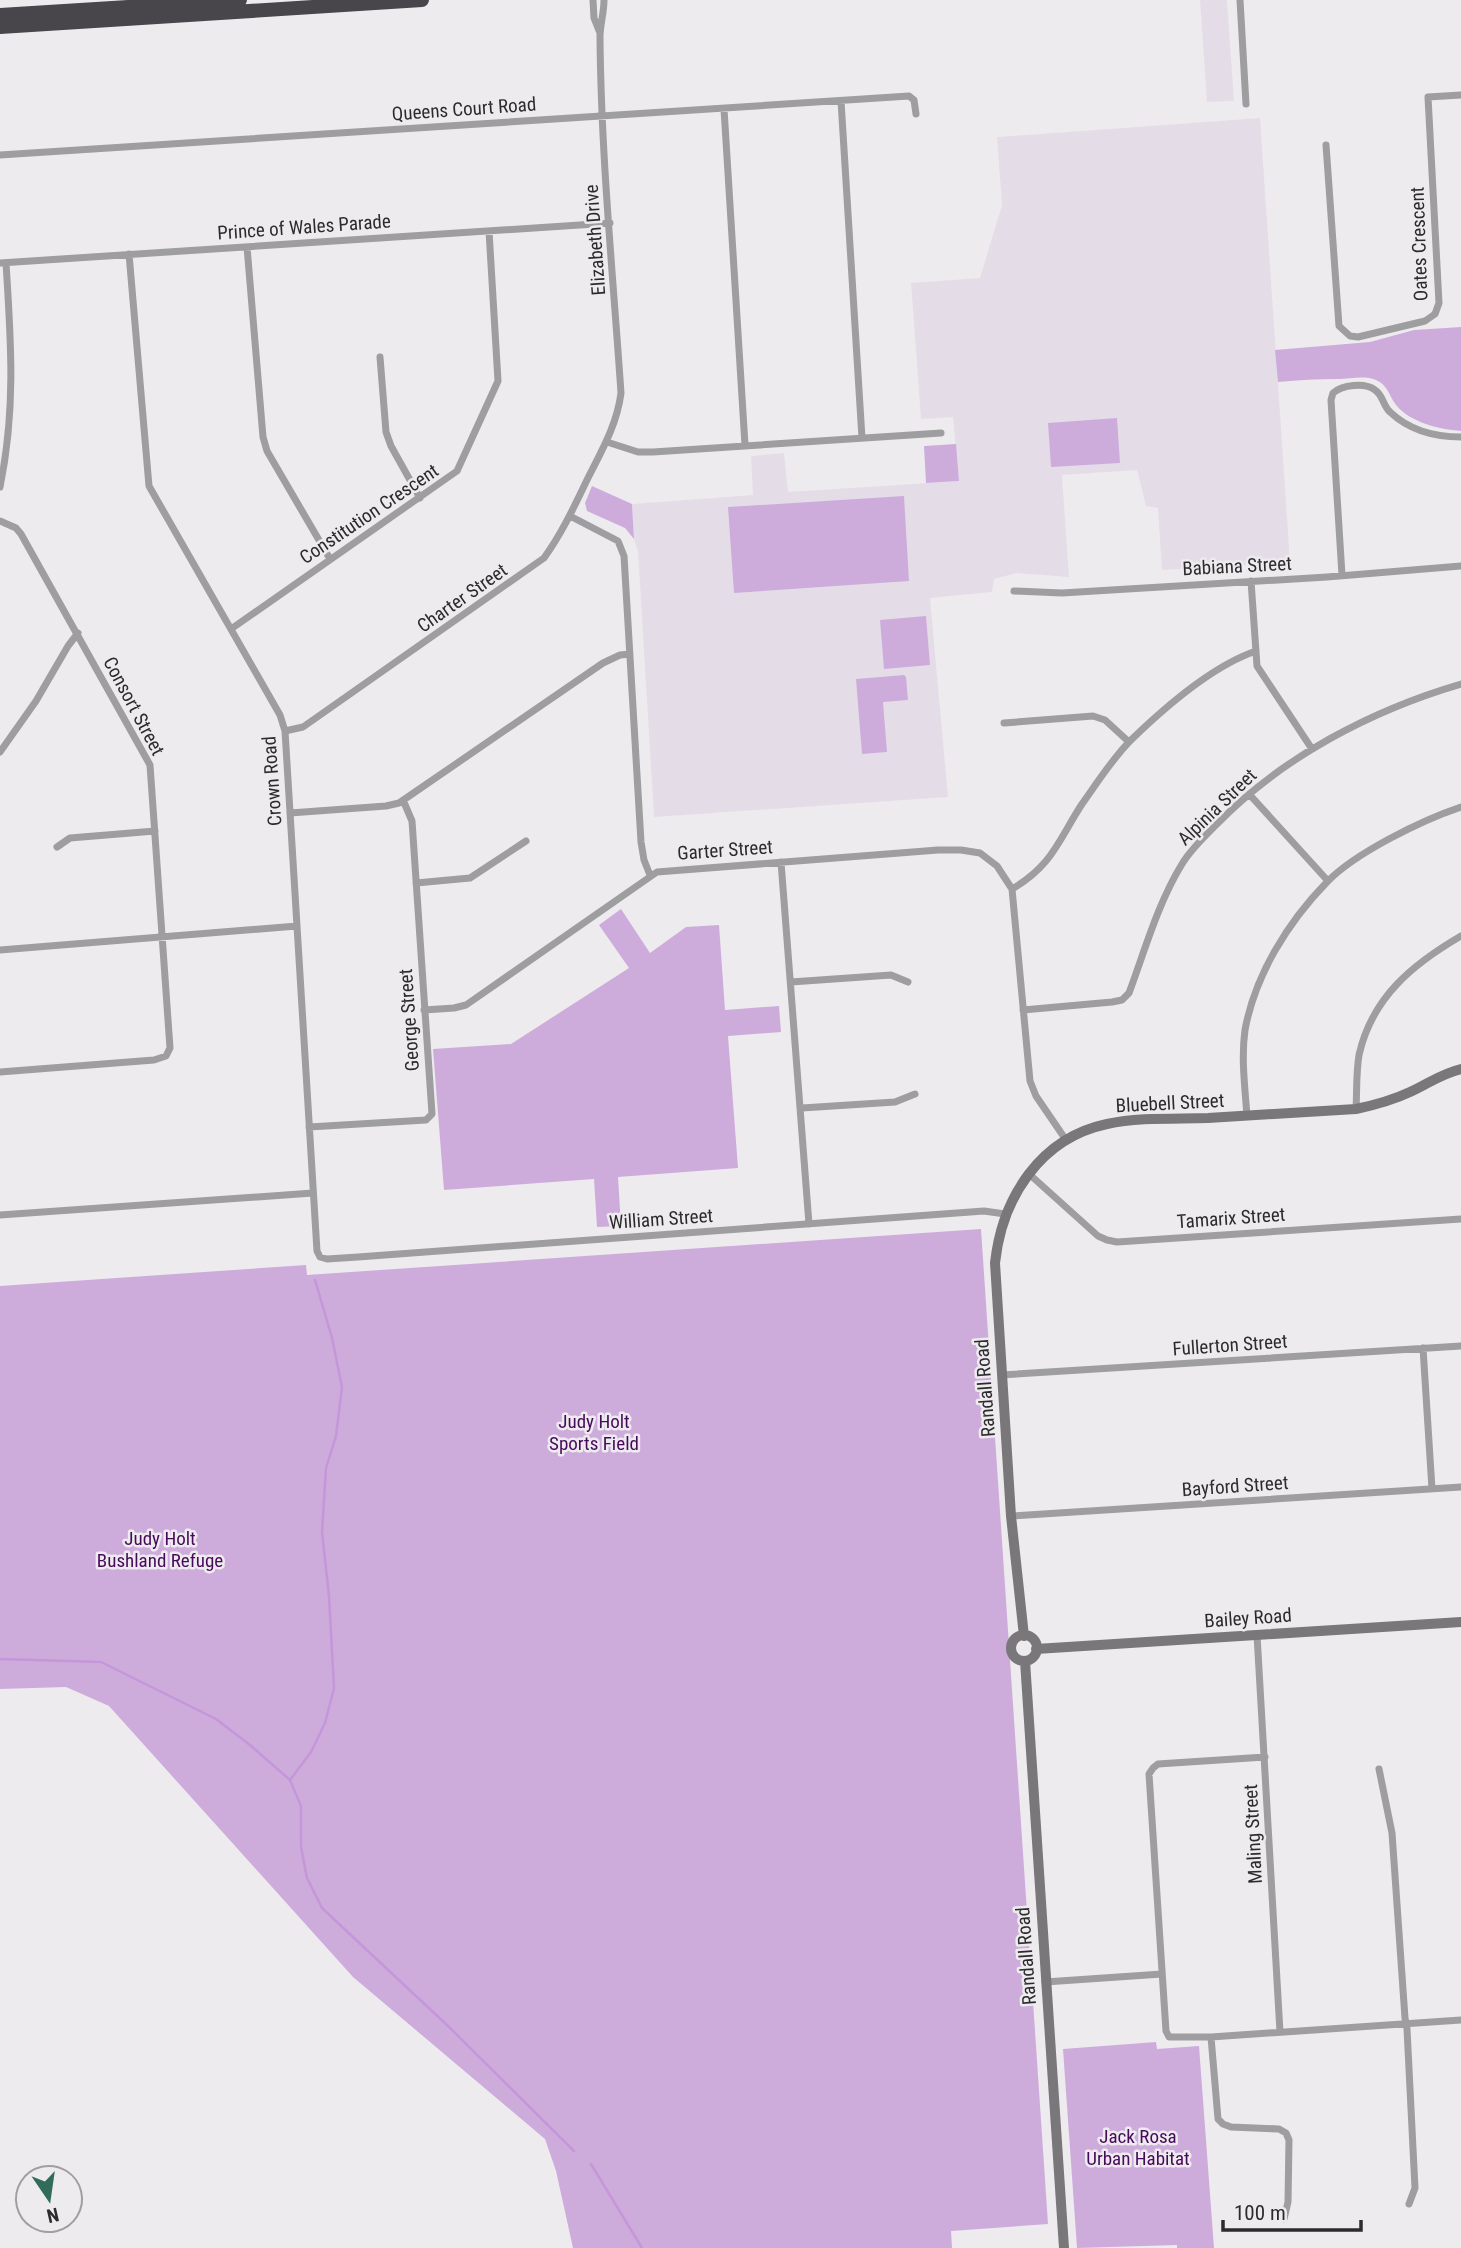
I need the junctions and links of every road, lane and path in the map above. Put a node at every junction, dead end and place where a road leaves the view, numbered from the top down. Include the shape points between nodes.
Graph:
1 (240, 0) edge
2 (422, 0) edge
3 (593, 0) edge
4 (604, 0) edge
5 (1241, 0) edge
6 (0, 15) edge
7 (0, 27) edge
8 (600, 33) junction
9 (1461, 95) edge
10 (841, 101) junction
11 (1246, 104) dead end
12 (724, 109) junction
13 (916, 114) dead end
14 (603, 116) junction
15 (1326, 145) dead end
16 (0, 155) edge
17 (610, 223) junction
18 (489, 231) junction
19 (247, 247) junction
20 (128, 254) junction
21 (3, 263) edge
22 (380, 356) dead end
23 (941, 433) dead end
24 (1461, 437) edge
25 (862, 438) junction
26 (607, 442) junction
27 (745, 445) junction
28 (0, 487) edge
29 (420, 498) junction
30 (570, 516) junction
31 (0, 521) edge
32 (330, 559) junction
33 (1461, 566) edge
34 (1342, 575) junction
35 (1251, 581) junction
36 (1014, 591) dead end
37 (231, 629) junction
38 (78, 634) junction
39 (1256, 651) junction
40 (630, 654) junction
41 (1461, 684) edge
42 (1004, 723) dead end
43 (285, 731) junction
44 (1129, 741) junction
45 (1312, 750) junction
46 (0, 752) edge
47 (1249, 794) junction
48 (403, 800) junction
49 (1461, 807) edge
50 (290, 813) junction
51 (155, 831) junction
52 (526, 841) dead end
53 (57, 847) dead end
54 (781, 862) junction
55 (650, 875) junction
56 (1328, 881) junction
57 (416, 883) junction
58 (1012, 889) junction
59 (297, 926) junction
60 (1461, 936) edge
61 (163, 937) junction
62 (0, 950) edge
63 (791, 982) junction
64 (908, 982) dead end
65 (424, 1010) junction
66 (1023, 1010) junction
67 (1461, 1070) edge
68 (0, 1072) edge
69 (915, 1094) dead end
70 (802, 1108) junction
71 (1356, 1109) junction
72 (1247, 1116) junction
73 (309, 1127) junction
74 (1066, 1140) junction
75 (1028, 1173) junction
76 (313, 1193) junction
77 (1005, 1214) junction
78 (0, 1215) edge
79 (1461, 1219) edge
80 (809, 1224) junction
81 (320, 1256) joint
82 (996, 1306) joint
83 (1461, 1346) edge
84 (1423, 1348) junction
85 (1001, 1375) junction
86 (1461, 1487) edge
87 (1432, 1489) junction
88 (1011, 1516) junction
89 (1461, 1622) edge
90 (1257, 1635) junction
91 (1024, 1636) junction
92 (1036, 1648) junction
93 (1025, 1661) junction
94 (1265, 1757) junction
95 (1379, 1769) dead end
96 (1162, 1974) junction
97 (1045, 1982) junction
98 (1461, 2020) edge
99 (1406, 2023) junction
100 (1280, 2032) junction
101 (1210, 2037) junction
102 (1409, 2204) dead end
103 (1284, 2219) dead end
104 (1064, 2248) edge

1 - 6 highway
2 - 7 highway
3 - 8 street, Elizabeth Drive
4 - 8 street, Elizabeth Drive
5 - 11 street
8 - 14 street, Elizabeth Drive
9 - 15 street, Oates Crescent via 1428,97 1439,303 1435,314 1425,321 1358,337 1339,326
10 - 12 street, Queens Court Road
10 - 13 street, Queens Court Road via 909,96
10 - 25 street
12 - 14 street, Queens Court Road
12 - 27 street
14 - 16 street, Queens Court Road
14 - 17 street, Elizabeth Drive
17 - 18 street, Prince of Wales Parade
17 - 26 street, Elizabeth Drive via 621,393
18 - 19 street, Prince of Wales Parade
18 - 29 street, Constitution Crescent via 498,381 457,471
19 - 20 street, Prince of Wales Parade
19 - 32 street via 263,437
20 - 21 street, Prince of Wales Parade
20 - 37 street, Crown Road via 149,486
21 - 28 street via 12,383
22 - 29 street via 386,432
23 - 25 street
24 - 34 street via 1433,435 1402,421 1373,388 1344,387 1333,393
25 - 27 street
26 - 27 street via 638,452
26 - 30 street, Charter Street
29 - 32 street, Constitution Crescent
30 - 40 street via 606,533 622,547
30 - 43 street, Charter Street via 544,558 528,571 303,727
31 - 38 street, Consort Street via 21,534
32 - 37 street, Constitution Crescent
33 - 34 street, Babiana Street
34 - 35 street, Babiana Street
35 - 36 street, Babiana Street via 1062,593
35 - 39 street
37 - 43 street, Crown Road
38 - 46 street
38 - 51 street, Consort Street via 150,765
39 - 44 street via 1237,657 1200,681
39 - 45 street via 1261,675
40 - 48 street via 603,663
40 - 55 street via 641,842
41 - 45 street, Alpinia Street via 1394,708
42 - 44 street via 1093,716 1105,720
43 - 50 street, Crown Road
44 - 58 street via 1046,864
45 - 47 street, Alpinia Street
47 - 56 street
47 - 66 street, Alpinia Street via 1184,862 1169,887 1129,993 1112,1002
48 - 50 street via 386,806
48 - 57 street, George Street via 411,816
49 - 56 street via 1384,843
50 - 59 street, Crown Road
51 - 53 street via 70,838
51 - 61 street, Consort Street
52 - 57 street via 470,878
54 - 55 street, Garter Street via 665,869
54 - 58 street, Garter Street via 971,851 991,860
54 - 63 street
55 - 65 street, Garter Street via 466,1005
56 - 72 street via 1277,946 1251,1005 1245,1032
57 - 65 street, George Street
58 - 66 street
59 - 61 street
59 - 73 street, Crown Road
60 - 71 street via 1414,966 1374,1017 1360,1054
61 - 62 street
61 - 68 street, Consort Street via 170,1048 166,1056
63 - 64 street via 891,975
63 - 70 street
65 - 73 street, George Street via 432,1114 426,1120
66 - 74 street via 1033,1089
67 - 71 street, Bluebell Street via 1446,1072 1412,1092
69 - 70 street via 895,1102
70 - 80 street
71 - 72 street, Bluebell Street
72 - 74 street, Bluebell Street via 1120,1122
73 - 76 street, Crown Road
74 - 75 street, Bluebell Street
75 - 77 street, Bluebell Street
75 - 79 street, Tamarix Street via 1098,1236 1117,1242
76 - 78 street
76 - 81 street, Crown Road
77 - 80 street, William Street via 984,1211
77 - 82 street, Bluebell Street via 997,1239
80 - 81 street, William Street
82 - 85 street, Randall Road
83 - 84 street, Fullerton Street
84 - 85 street, Fullerton Street
84 - 87 street
85 - 88 street, Randall Road
86 - 87 street, Bayford Street
87 - 88 street, Bayford Street
88 - 91 street, Randall Road
89 - 90 street, Bailey Road
90 - 92 street, Bailey Road
90 - 94 street, Maling Street
91 - 92 street via 1032,1638
91 - 93 street, Randall Road via 1015,1639 1011,1651
92 - 93 street via 1033,1658
93 - 97 street, Randall Road
94 - 96 street via 1158,1764 1150,1774
94 - 100 street, Maling Street
95 - 99 street via 1392,1833
96 - 97 street
96 - 101 street via 1169,2037
97 - 104 street, Randall Road
98 - 99 street
99 - 100 street
99 - 102 street via 1415,2188
100 - 101 street
101 - 103 street via 1218,2119 1231,2127 1279,2129 1290,2140

